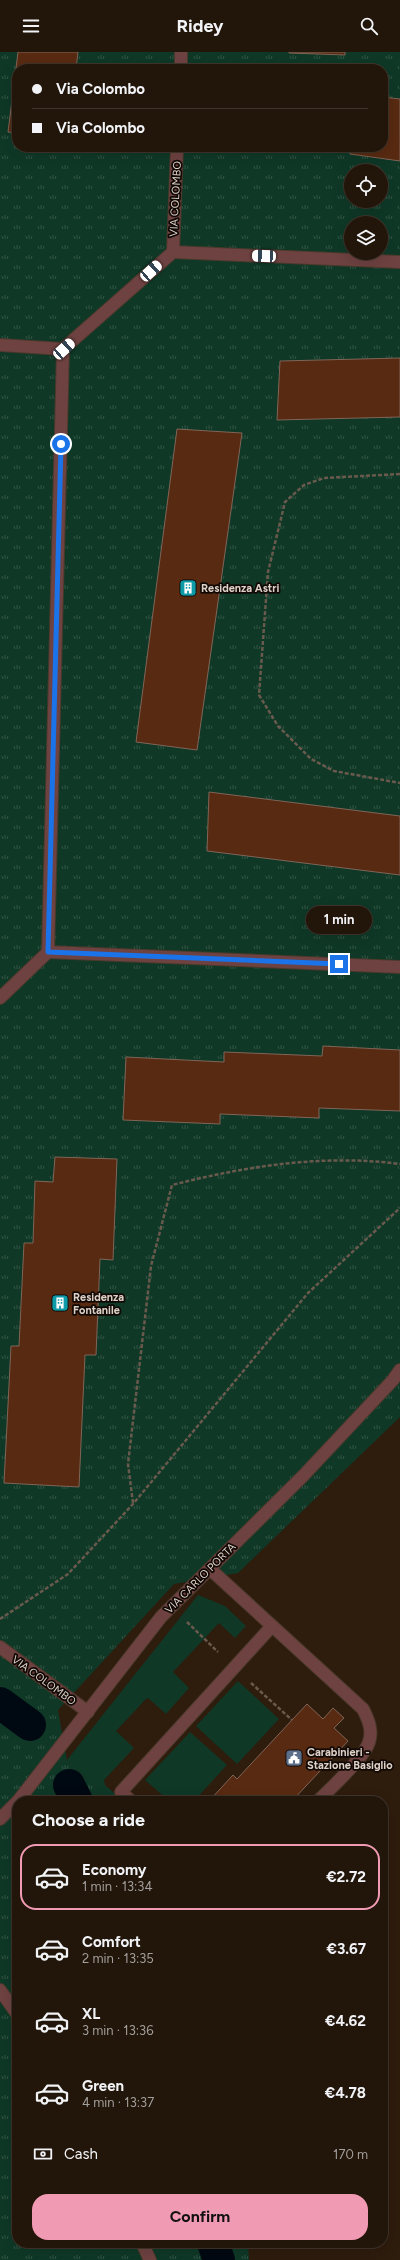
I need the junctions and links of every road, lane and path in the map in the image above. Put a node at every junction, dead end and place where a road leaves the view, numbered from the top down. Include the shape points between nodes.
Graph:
1 (182, 52) edge
2 (181, 64) edge
3 (177, 152) edge
4 (173, 252) junction
5 (400, 262) edge
6 (0, 345) edge
7 (64, 349) junction
8 (400, 474) edge
9 (400, 783) edge
10 (48, 952) junction
11 (400, 967) edge
12 (0, 998) edge
13 (400, 1164) edge
14 (400, 1208) edge
15 (400, 1370) edge
16 (133, 1504) junction
17 (210, 1569) junction
18 (0, 1619) edge
19 (272, 1626) junction
20 (0, 1647) edge
21 (88, 1712) junction
22 (21, 1796) edge
23 (125, 1796) edge
24 (323, 1796) edge
25 (12, 1806) edge
26 (0, 1819) edge
27 (0, 1990) edge
28 (12, 2007) edge
29 (144, 2248) edge
30 (150, 2260) edge

1 - 2 street
3 - 4 street, VIA COLOMBO
4 - 5 street, VIA COLOMBO
4 - 7 street, VIA COLOMBO
6 - 7 street
7 - 10 street
8 - 9 path via 324,478 304,486 285,502 275,535 267,579 259,695 278,726 311,759 334,770
10 - 11 street
10 - 12 street
13 - 16 path via 372,1161 286,1162 172,1185 151,1266 128,1464
14 - 16 path via 308,1293
15 - 17 street, VIA CARLO PORTA via 303,1476
16 - 18 path via 68,1574
17 - 19 street
17 - 21 street, VIA CARLO PORTA via 161,1617
19 - 23 street via 121,1792
19 - 24 street via 363,1709 368,1719 371,1730 369,1742 362,1754
20 - 21 street, VIA COLOMBO
21 - 22 street, VIA CARLO PORTA
25 - 26 street, VIA CARLO PORTA
27 - 28 street
29 - 30 street

